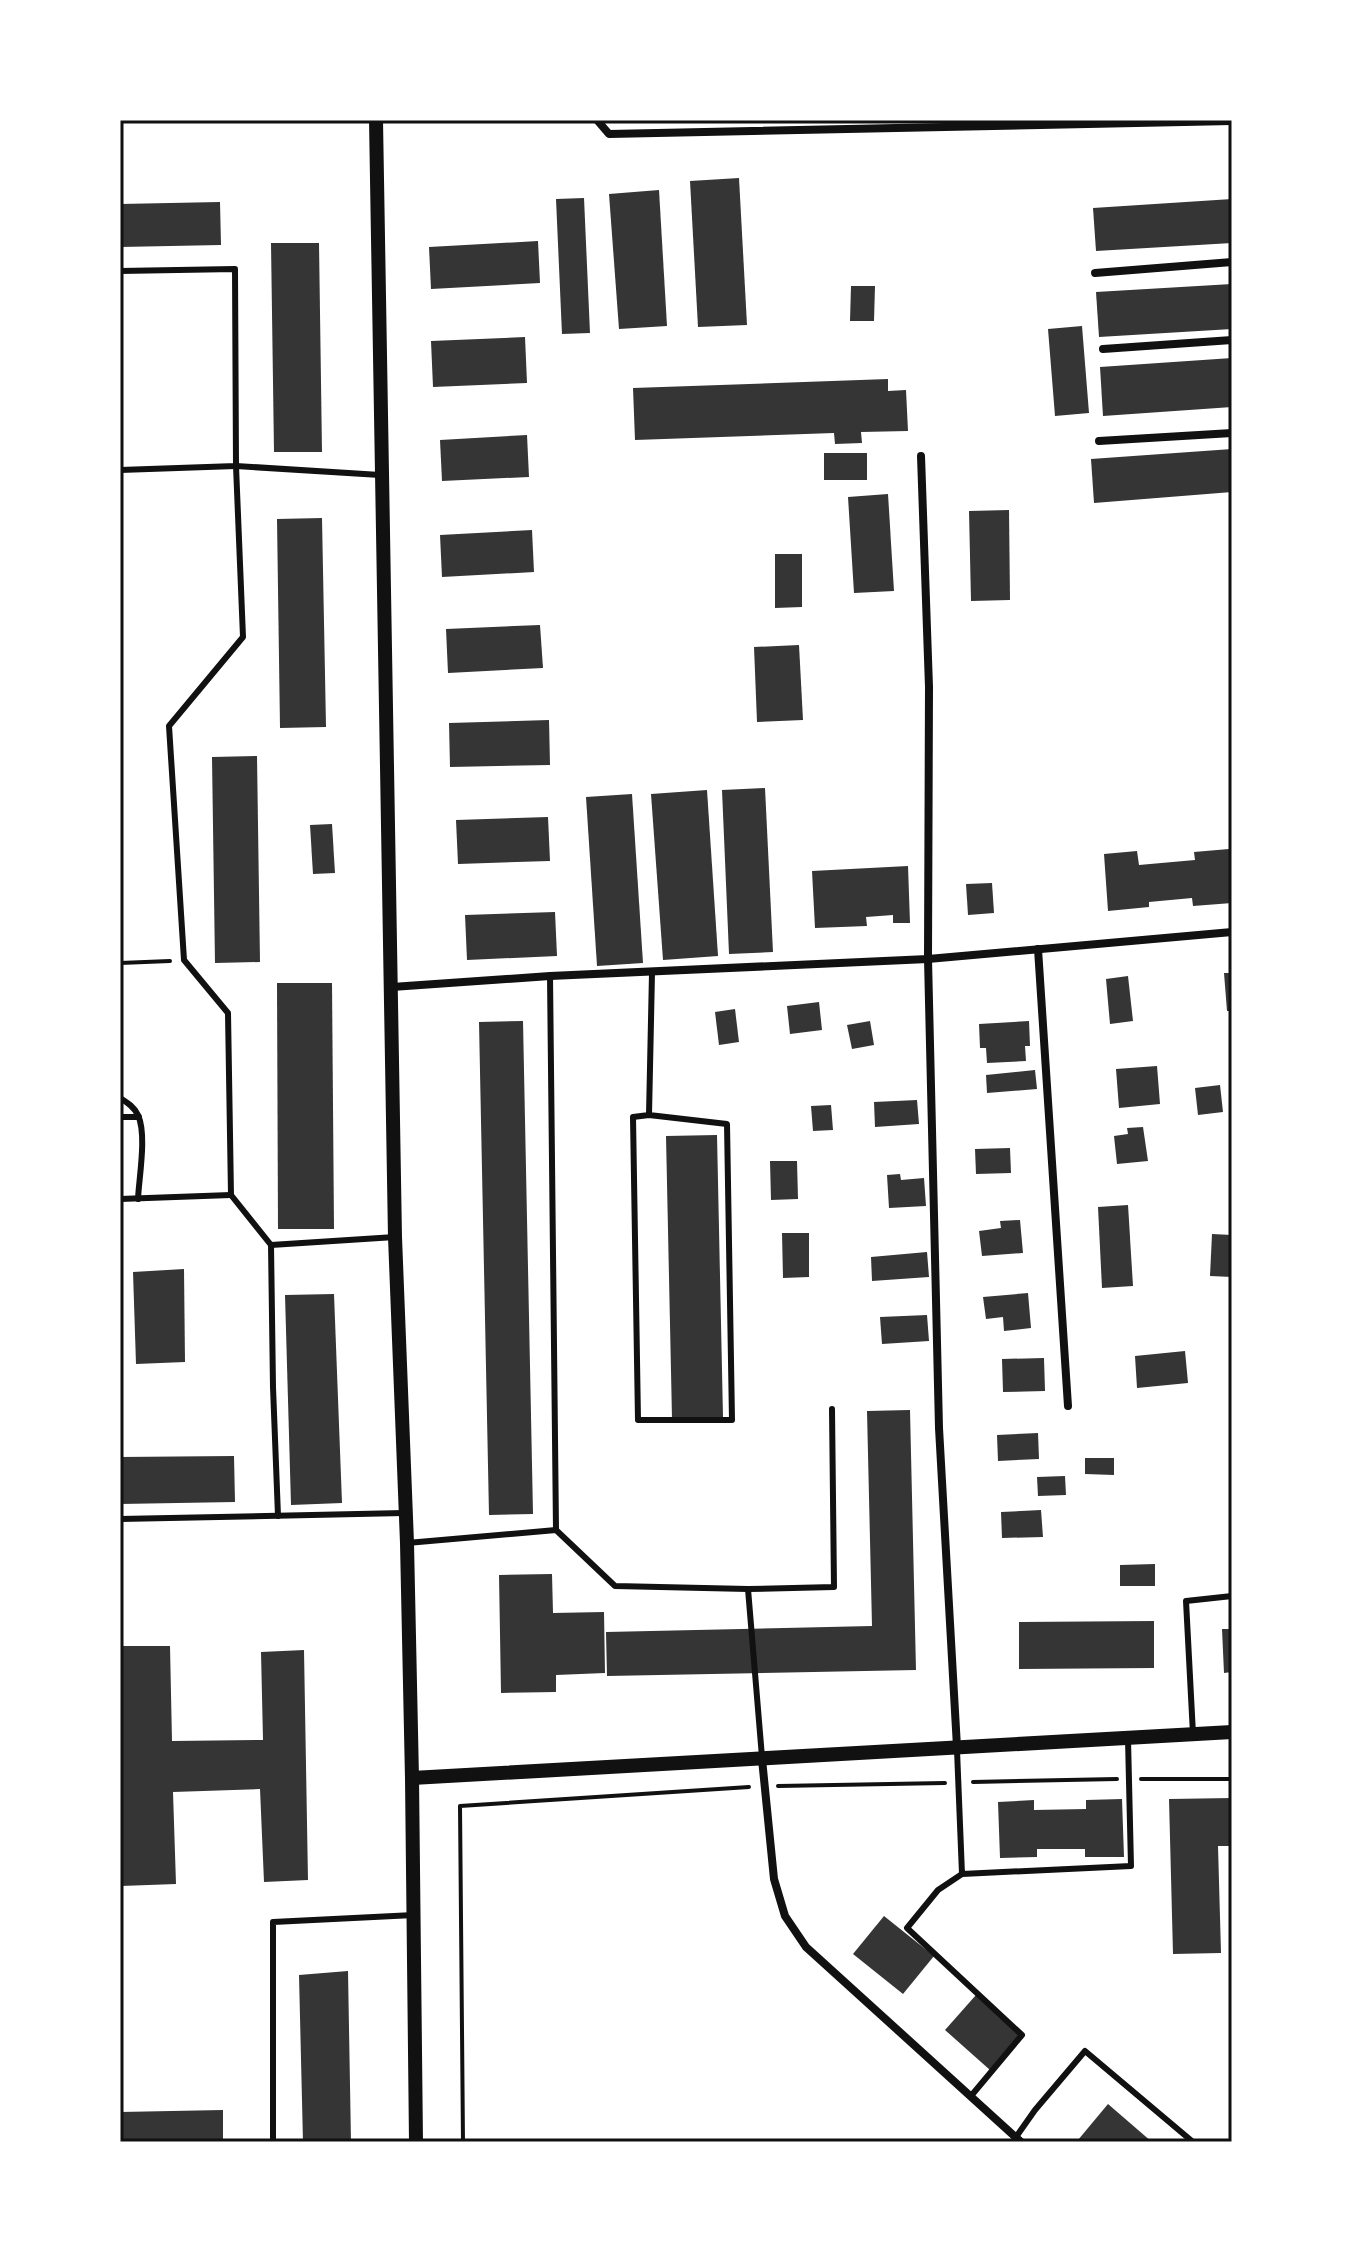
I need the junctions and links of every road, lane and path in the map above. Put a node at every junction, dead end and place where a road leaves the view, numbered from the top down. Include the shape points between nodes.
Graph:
1 (376, 120) edge
2 (597, 120) edge
3 (1232, 121) edge
4 (1086, 122) edge
5 (1232, 262) edge
6 (120, 271) edge
7 (1095, 273) dead end
8 (1232, 340) edge
9 (1103, 349) dead end
10 (1232, 433) edge
11 (1099, 441) dead end
12 (921, 456) dead end
13 (236, 466) junction
14 (120, 470) edge
15 (384, 476) junction
16 (1232, 932) edge
17 (1038, 949) junction
18 (928, 959) junction
19 (184, 960) junction
20 (120, 963) edge
21 (652, 973) junction
22 (550, 976) junction
23 (392, 987) junction
24 (120, 1098) edge
25 (649, 1115) junction
26 (120, 1117) edge
27 (139, 1117) junction
28 (231, 1195) junction
29 (120, 1199) edge
30 (138, 1199) junction
31 (395, 1237) junction
32 (271, 1245) junction
33 (1068, 1406) dead end
34 (832, 1409) dead end
35 (406, 1513) junction
36 (278, 1516) junction
37 (120, 1519) edge
38 (556, 1530) junction
39 (407, 1543) junction
40 (748, 1589) junction
41 (1232, 1596) edge
42 (1232, 1732) edge
43 (1193, 1734) junction
44 (1128, 1739) junction
45 (957, 1747) junction
46 (762, 1759) junction
47 (412, 1778) junction
48 (1129, 1779) junction
49 (1232, 1779) edge
50 (958, 1783) junction
51 (765, 1787) junction
52 (962, 1874) junction
53 (414, 1915) junction
54 (971, 2096) junction
55 (1018, 2140) edge
56 (273, 2142) edge
57 (416, 2142) edge
58 (463, 2142) edge
59 (1193, 2142) edge

1 - 15 street
2 - 4 street via 609,134
3 - 4 street
5 - 7 street
6 - 13 lane via 235,269
8 - 9 street
10 - 11 street
12 - 18 street via 929,687
13 - 14 lane
13 - 15 lane
13 - 19 lane via 243,637 169,726
15 - 23 street
16 - 17 street
17 - 18 street
17 - 33 street
18 - 21 street
18 - 45 street via 939,1428
19 - 20 path
19 - 28 lane via 228,1013
21 - 22 street
21 - 25 lane
22 - 23 street
22 - 38 lane
23 - 31 street
24 - 27 lane
25 - 25 lane via 727,1124 732,1420 638,1420 633,1117
26 - 27 lane
27 - 30 lane
28 - 30 lane
28 - 32 lane
29 - 30 lane
31 - 32 lane
31 - 35 street
32 - 36 lane
34 - 40 lane via 834,1587
35 - 36 lane
35 - 39 street
36 - 37 lane
38 - 39 lane
38 - 40 lane via 615,1586
39 - 47 street
40 - 46 lane
41 - 43 lane via 1186,1601
42 - 43 street
43 - 44 street
44 - 45 street
44 - 48 lane
45 - 46 street
45 - 50 lane
46 - 47 street
46 - 51 street
47 - 53 street
48 - 49 path
48 - 50 path
48 - 52 lane via 1131,1866
50 - 51 path
50 - 52 lane
51 - 54 street via 774,1879 785,1916 806,1947
51 - 58 path via 460,1806
52 - 54 lane via 938,1890 907,1928 1022,2035
53 - 56 lane via 273,1922
53 - 57 street
54 - 55 street
55 - 59 lane via 1035,2110 1085,2051

